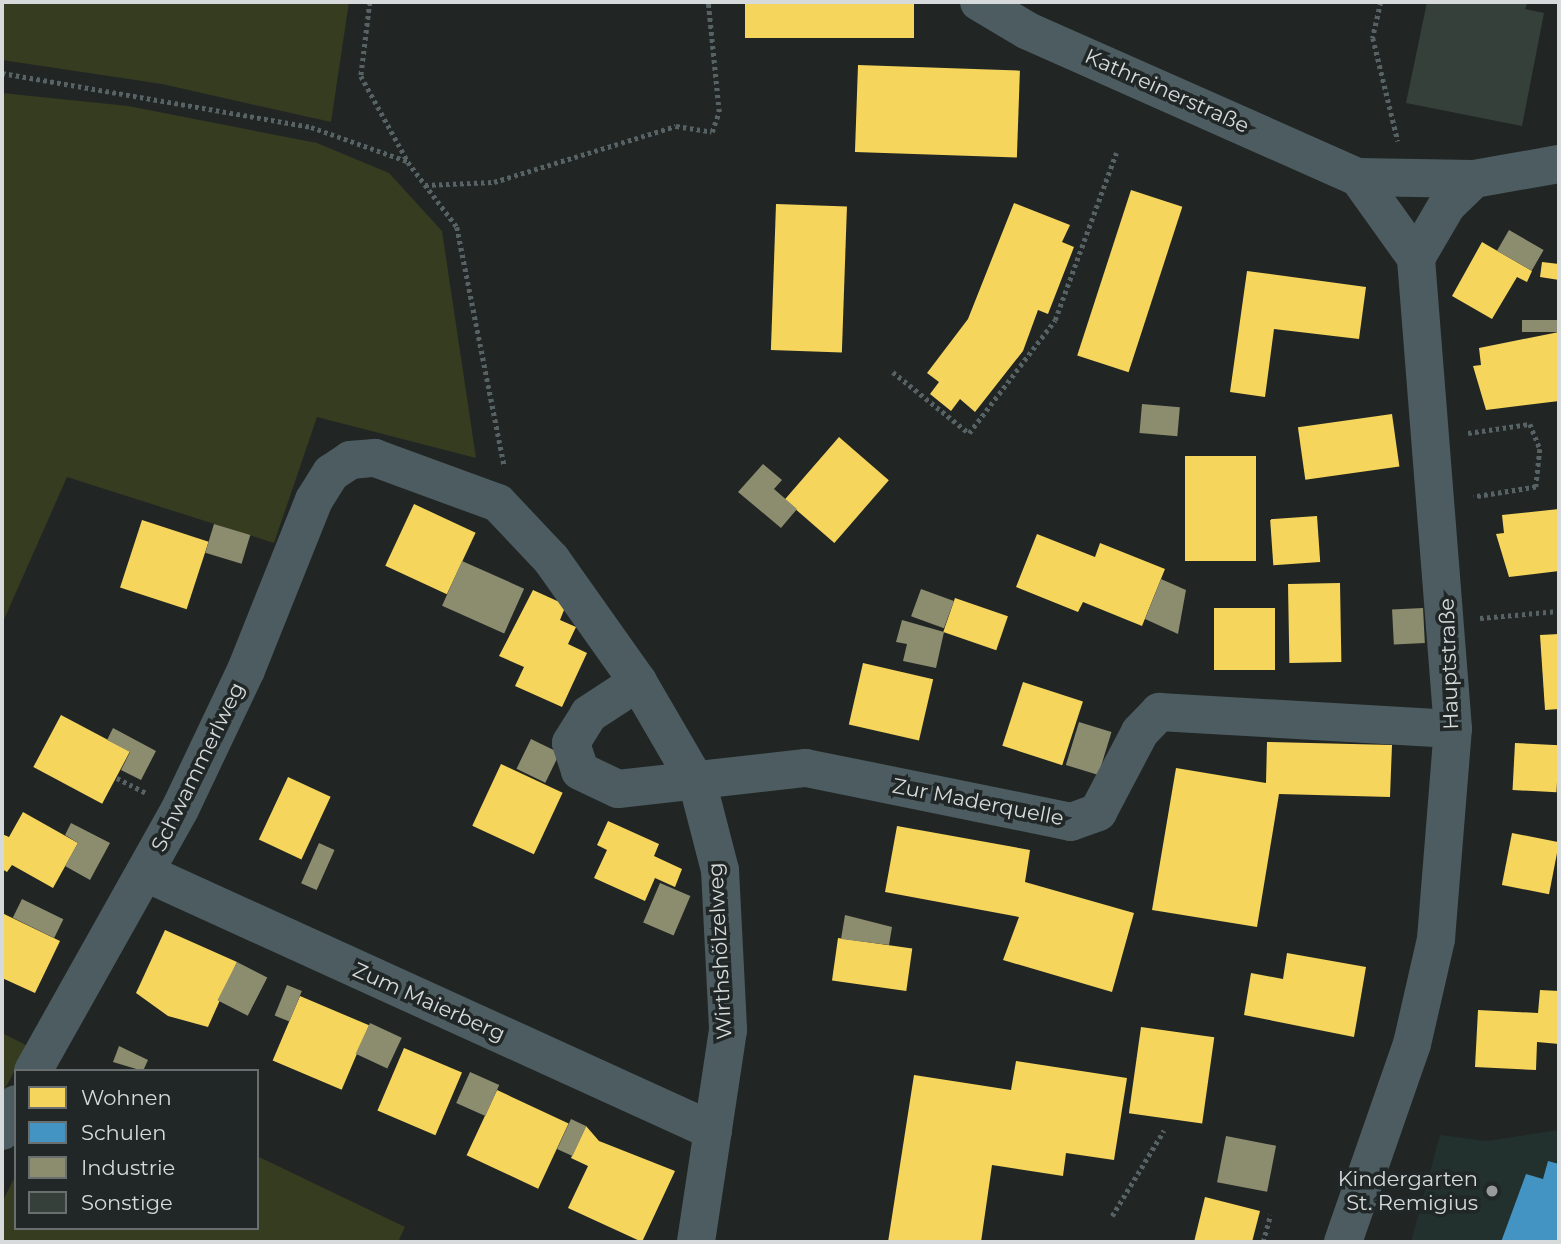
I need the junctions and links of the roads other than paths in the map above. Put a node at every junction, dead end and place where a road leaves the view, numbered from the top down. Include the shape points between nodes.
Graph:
1 (979, 2) edge
2 (1559, 164) edge
3 (1358, 177) junction
4 (1474, 179) junction
5 (1416, 258) junction
6 (638, 682) junction
7 (1453, 729) junction
8 (698, 785) junction
9 (146, 873) junction
10 (34, 1069) edge
11 (14, 1108) edge
12 (2, 1131) edge
13 (713, 1131) junction
14 (696, 1242) edge
15 (1343, 1242) edge

1 - 3 street, Kathreinerstraße via 1028,31
2 - 4 street
3 - 4 street, Kathreinerstraße
3 - 5 street
4 - 5 street via 1447,205
5 - 7 street, Hauptstraße via 1450,621
6 - 8 street
6 - 8 street, Zur Maderquelle via 579,725 571,743 580,771 618,789
6 - 9 street, Schwammerlweg via 551,559 498,503 375,458 351,460 331,473 314,500 246,670
7 - 8 street, Zur Maderquelle via 1159,712 1140,732 1098,812 1071,822 806,768
7 - 15 street, Hauptstraße via 1436,939 1412,1044
8 - 13 street, Wirthshölzelweg via 720,870 729,1030
9 - 10 street, Schwammerlweg
9 - 13 street, Zum Maierberg
11 - 12 street
13 - 14 street, Wirthshölzelweg

